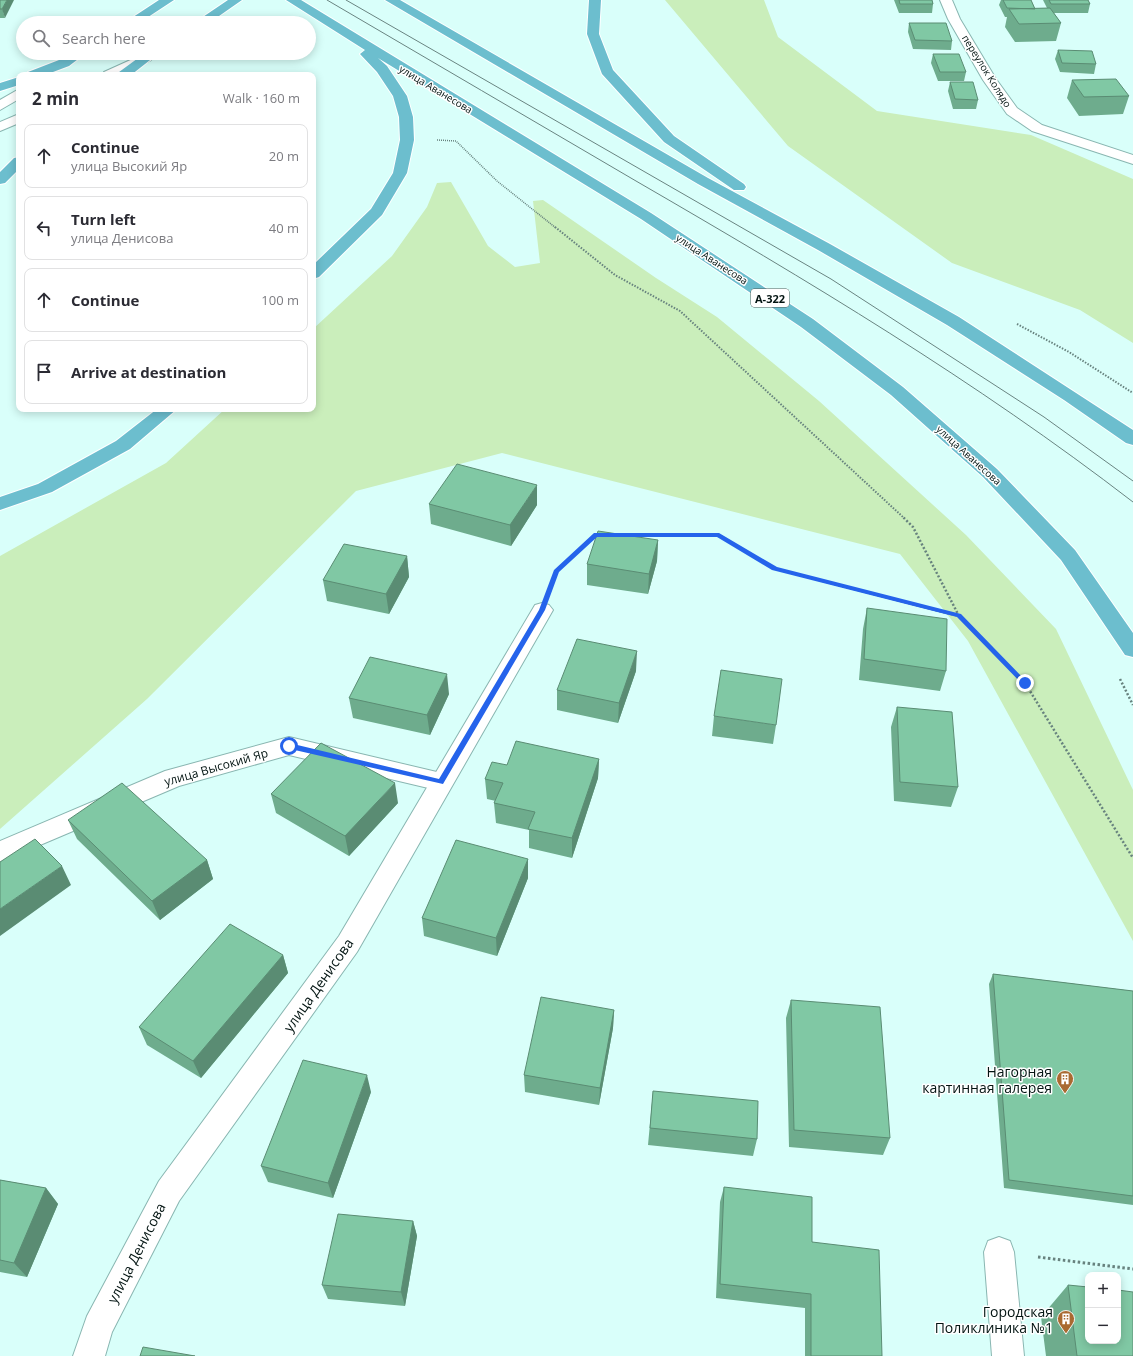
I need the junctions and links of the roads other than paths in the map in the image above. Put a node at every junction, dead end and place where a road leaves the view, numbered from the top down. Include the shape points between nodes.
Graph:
1 (168, 0) edge
2 (236, 0) edge
3 (391, 0) edge
4 (595, 0) edge
5 (946, 0) edge
6 (297, 3) edge
7 (142, 16) edge
8 (211, 16) edge
9 (339, 29) junction
10 (69, 60) edge
11 (139, 60) edge
12 (142, 60) edge
13 (64, 63) junction
14 (41, 72) edge
15 (50, 72) edge
16 (115, 72) edge
17 (126, 72) edge
18 (16, 81) edge
19 (0, 87) edge
20 (16, 95) edge
21 (0, 106) edge
22 (16, 119) edge
23 (0, 127) edge
24 (1133, 160) edge
25 (16, 163) edge
26 (0, 180) edge
27 (824, 246) junction
28 (316, 271) edge
29 (164, 412) edge
30 (1133, 439) edge
31 (0, 504) edge
32 (542, 610) road end
33 (1133, 649) edge
34 (441, 782) junction
35 (0, 852) edge
36 (999, 1252) road end
37 (89, 1356) edge
38 (1008, 1356) edge

1 - 7 highway
2 - 8 highway
3 - 27 highway via 703,182
4 - 27 highway via 593,34 607,71 638,108 669,139
5 - 24 street, переулок Колядо via 954,20 1012,111 1037,128
6 - 9 highway, улица Аванесова / А-322
9 - 28 highway via 382,69 400,96 406,117 407,140 400,173 377,212
9 - 33 highway, улица Аванесова / А-322 via 672,233 807,323 897,391 990,473 1068,555
10 - 13 highway
11 - 16 street
12 - 17 highway
13 - 14 highway
13 - 15 street
18 - 19 highway
20 - 21 street
22 - 23 street
25 - 26 highway
27 - 30 highway via 954,321
29 - 31 highway via 123,445 45,488
32 - 34 street, улица Денисова
34 - 35 street, улица Высокий Яр via 289,746 173,778
34 - 37 street, улица Денисова via 348,944 169,1191 98,1327
36 - 38 street

